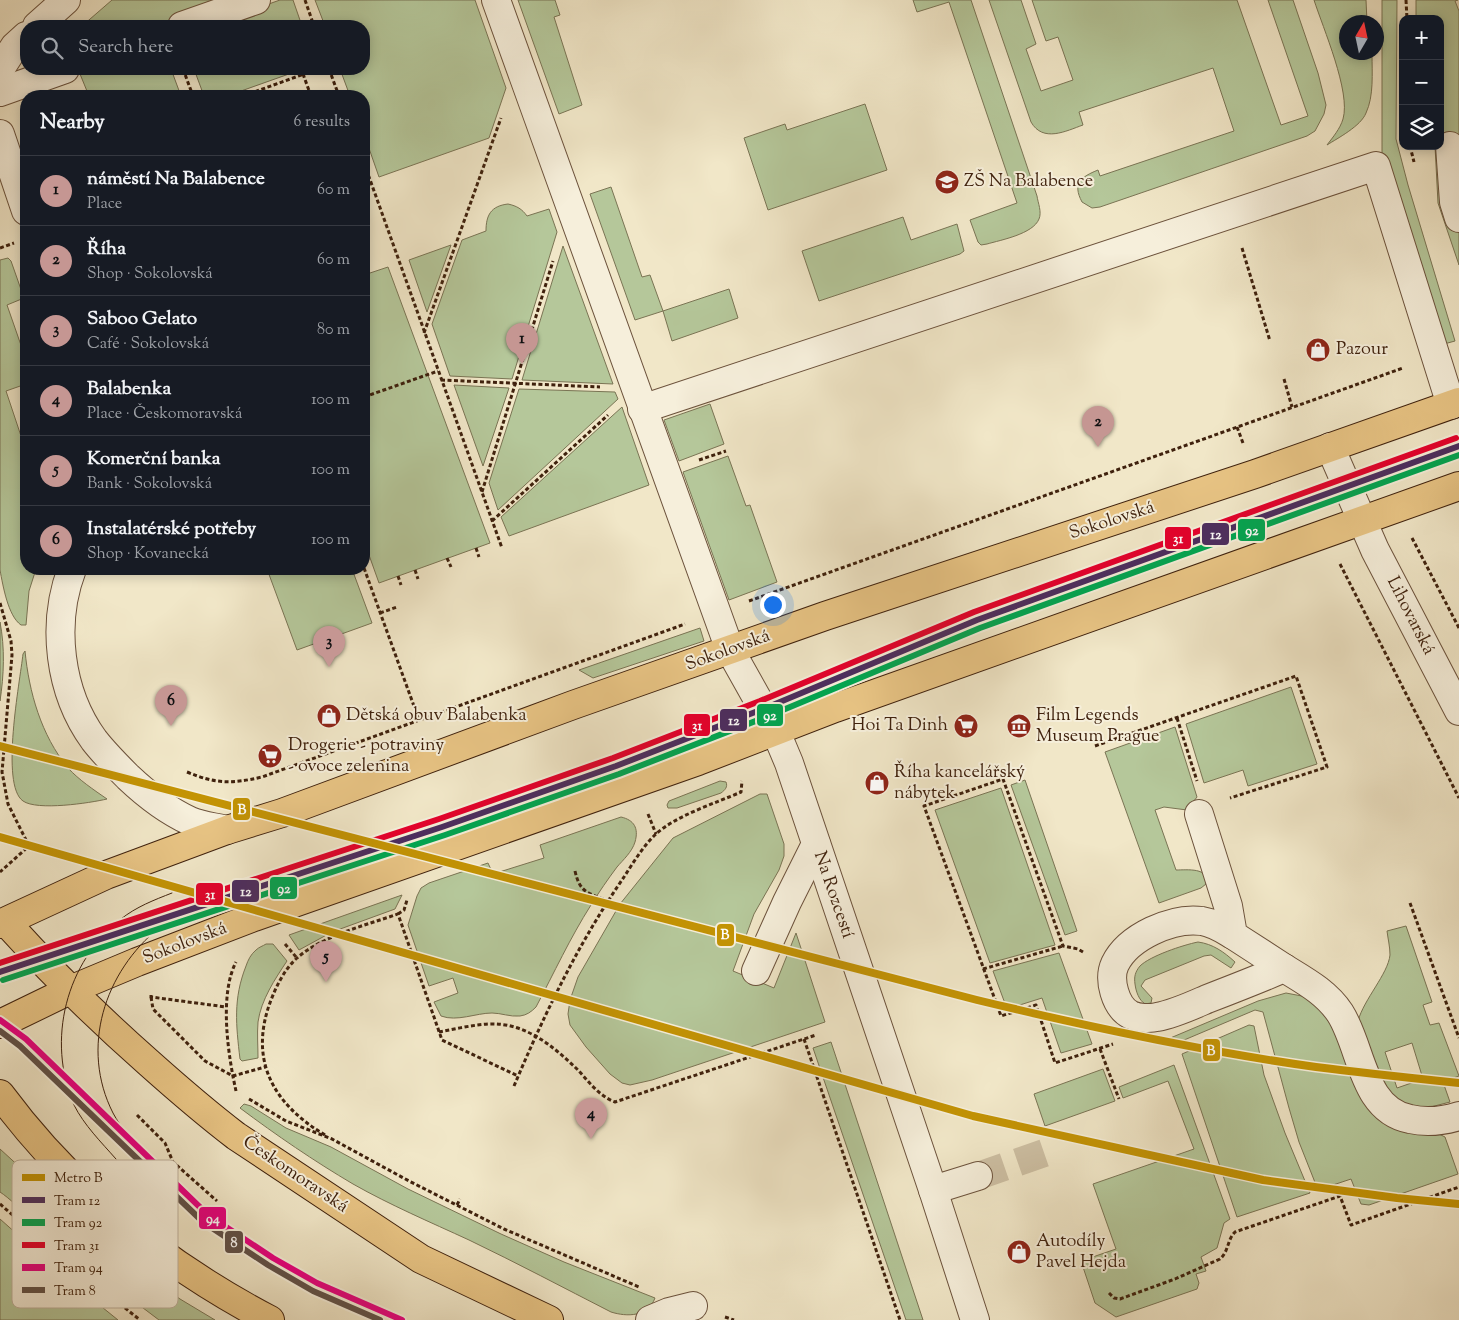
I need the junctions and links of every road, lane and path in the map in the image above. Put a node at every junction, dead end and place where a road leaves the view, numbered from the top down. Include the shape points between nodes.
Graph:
1 (66, 0) edge
2 (256, 0) edge
3 (304, 0) edge
4 (496, 0) edge
5 (1406, 0) edge
6 (1407, 15) edge
7 (44, 20) edge
8 (199, 20) edge
9 (312, 20) edge
10 (20, 41) edge
11 (0, 69) edge
12 (49, 75) edge
13 (185, 75) edge
14 (300, 75) edge
15 (303, 75) edge
16 (331, 75) edge
17 (191, 90) edge
18 (259, 90) edge
19 (309, 90) edge
20 (337, 90) edge
21 (0, 92) edge
22 (0, 134) edge
23 (494, 136) dead end
24 (1450, 146) dead end
25 (370, 180) edge
26 (20, 193) edge
27 (570, 207) junction
28 (1231, 214) junction
29 (1459, 218) edge
30 (424, 334) junction
31 (1270, 341) dead end
32 (1436, 356) junction
33 (438, 371) junction
34 (1284, 379) dead end
35 (441, 380) junction
36 (515, 383) junction
37 (370, 395) edge
38 (639, 399) junction
39 (1455, 404) edge
40 (1292, 407) junction
41 (1330, 447) junction
42 (726, 451) dead end
43 (696, 461) dead end
44 (1459, 486) edge
45 (482, 492) junction
46 (492, 521) junction
47 (1362, 521) junction
48 (1411, 538) dead end
49 (476, 548) dead end
50 (502, 548) dead end
51 (479, 557) dead end
52 (447, 558) dead end
53 (1339, 563) dead end
54 (450, 568) dead end
55 (415, 570) dead end
56 (70, 575) edge
57 (367, 575) edge
58 (398, 576) dead end
59 (418, 579) dead end
60 (401, 585) dead end
61 (786, 588) dead end
62 (0, 603) edge
63 (397, 607) dead end
64 (380, 612) junction
65 (716, 613) junction
66 (1459, 628) edge
67 (730, 650) junction
68 (1459, 711) edge
69 (1177, 718) junction
70 (419, 720) junction
71 (776, 732) junction
72 (1095, 746) dead end
73 (187, 772) dead end
74 (738, 776) dead end
75 (1459, 798) edge
76 (1202, 811) junction
77 (227, 830) junction
78 (816, 844) junction
79 (575, 871) dead end
80 (0, 872) edge
81 (608, 901) junction
82 (1410, 903) dead end
83 (2, 920) edge
84 (1233, 935) junction
85 (282, 941) dead end
86 (1063, 946) junction
87 (297, 958) junction
88 (236, 961) dead end
89 (1284, 968) junction
90 (984, 969) junction
91 (756, 971) dead end
92 (1113, 971) junction
93 (148, 989) dead end
94 (70, 990) junction
95 (152, 997) junction
96 (226, 1007) junction
97 (0, 1024) edge
98 (439, 1032) junction
99 (816, 1035) dead end
100 (537, 1036) junction
101 (1459, 1038) edge
102 (804, 1039) junction
103 (1100, 1049) dead end
104 (1085, 1054) dead end
105 (265, 1067) junction
106 (232, 1076) junction
107 (518, 1076) junction
108 (514, 1086) dead end
109 (236, 1092) dead end
110 (0, 1094) edge
111 (244, 1097) dead end
112 (1119, 1099) dead end
113 (137, 1115) dead end
114 (1459, 1116) edge
115 (332, 1139) junction
116 (55, 1160) edge
117 (172, 1160) edge
118 (178, 1166) edge
119 (978, 1176) tunnel mouth
120 (1459, 1187) edge
121 (934, 1190) junction
122 (460, 1199) dead end
123 (217, 1201) dead end
124 (0, 1204) edge
125 (457, 1205) junction
126 (12, 1214) edge
127 (178, 1264) edge
128 (641, 1288) dead end
129 (1109, 1293) dead end
130 (695, 1307) edge
131 (125, 1308) edge
132 (140, 1320) edge
133 (270, 1320) edge
134 (549, 1320) edge
135 (650, 1320) edge
136 (734, 1320) edge
137 (900, 1320) edge
138 (975, 1320) edge

1 - 7 street
2 - 8 street
3 - 9 path
4 - 27 street, Na Rozcestí
5 - 6 path
10 - 11 street
12 - 21 street
13 - 17 path
14 - 18 path
15 - 19 path
16 - 20 path
22 - 26 street
23 - 30 path
24 - 29 street via 1454,202
25 - 30 path
27 - 36 path
27 - 38 street, Na Rozcestí
28 - 31 path
28 - 32 street via 1376,166
28 - 38 street
30 - 33 path
32 - 39 street
32 - 40 path
33 - 35 path
33 - 37 path
34 - 40 path
35 - 36 path
35 - 45 path
36 - 38 path
36 - 45 path
38 - 46 path
38 - 65 street, Na Rozcestí
39 - 41 main road, Sokolovská
40 - 61 path
41 - 47 street, Lihovarská
41 - 67 main road, Sokolovská
42 - 43 path
44 - 47 main road, Sokolovská
45 - 46 path
46 - 50 path
47 - 68 street, Lihovarská
47 - 71 main road, Sokolovská
48 - 66 path
49 - 51 path
52 - 54 path
53 - 75 path
55 - 59 path
56 - 77 street via 61,610 63,666 69,691 93,738 122,771 165,808 191,821
57 - 64 path
58 - 60 path
62 - 80 path via 12,656 2,772 8,804 29,846
63 - 64 path
64 - 70 path
65 - 67 street, Na Rozcestí
65 - 70 path
67 - 71 street, Na Rozcestí
67 - 77 main road, Sokolovská via 282,813
69 - 72 path
69 - 76 path
69 - 76 path via 1296,676 1327,767
70 - 73 path via 262,777 216,782
71 - 78 street, Na Rozcestí
71 - 94 main road, Sokolovská via 254,917
74 - 81 path via 743,778 741,792 676,821 656,834
76 - 84 street
77 - 83 main road, Sokolovská via 106,875
78 - 91 street
78 - 121 street, Na Rozcestí
79 - 81 path via 578,883 585,891
81 - 100 path via 584,940
82 - 101 path
83 - 94 main road, Českomoravská
84 - 89 street
84 - 92 street via 1202,921 1163,926 1126,948
85 - 87 path
86 - 90 path
86 - 90 path via 1002,779 924,806
86 - 92 path via 1078,949
87 - 98 path via 336,936 398,914
87 - 105 path via 285,971 267,1010 263,1030
88 - 96 path via 227,985
89 - 92 street via 1176,1012 1143,1018 1121,1006 1115,993
89 - 114 street via 1327,997 1340,1014 1370,1086 1391,1112 1421,1121
90 - 104 path via 1001,1016 1036,1005 1055,1063
93 - 95 path
94 - 97 main road, Sokolovská
94 - 134 main road, Českomoravská via 212,1118 265,1155 421,1259
95 - 96 path
95 - 106 path via 153,1008 205,1061
96 - 106 path
98 - 100 path via 488,1024 518,1028
98 - 107 path via 442,1040
99 - 102 path
100 - 102 path via 600,1093 615,1102
100 - 107 path
102 - 137 path
103 - 112 path
105 - 106 path
105 - 115 path via 276,1091 293,1112
106 - 109 path
107 - 108 path
110 - 116 main road
111 - 115 path via 286,1121
113 - 117 path via 165,1143
115 - 125 path
118 - 123 path
119 - 121 street
120 - 129 path via 1351,1225 1340,1196 1235,1232 1226,1254 1220,1259 1175,1279 1120,1299
121 - 138 street, Na Rozcestí
122 - 125 path
124 - 126 path
125 - 128 path via 504,1229
127 - 133 main road
130 - 135 street
130 - 136 path
131 - 132 path

